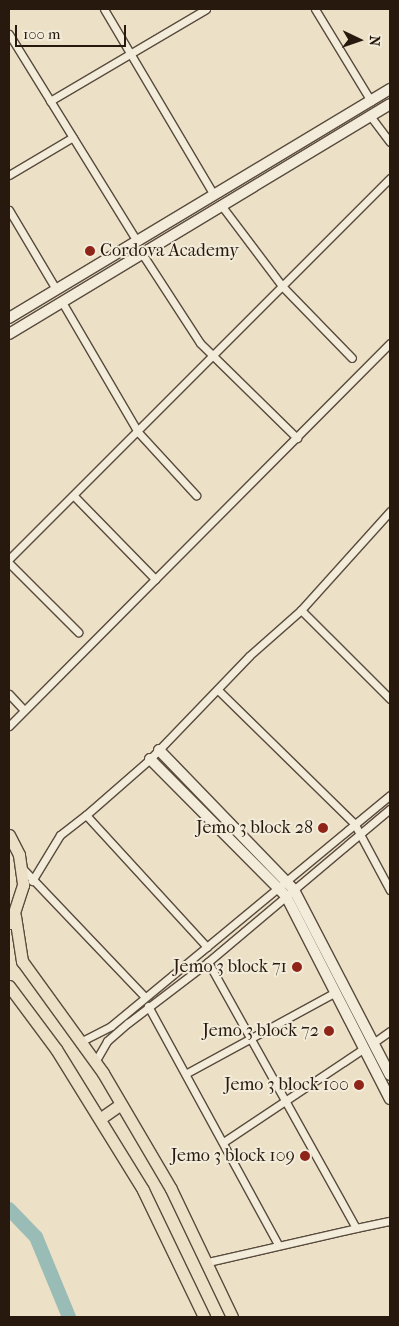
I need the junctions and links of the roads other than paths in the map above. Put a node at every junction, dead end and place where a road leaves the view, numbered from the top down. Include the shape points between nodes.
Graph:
1 (104, 9) edge
2 (206, 9) edge
3 (315, 9) edge
4 (9, 34) edge
5 (133, 55) junction
6 (390, 89) edge
7 (50, 101) junction
8 (371, 101) junction
9 (390, 104) edge
10 (371, 117) junction
11 (320, 131) junction
12 (73, 137) junction
13 (325, 141) junction
14 (390, 142) edge
15 (9, 175) edge
16 (390, 178) edge
17 (214, 194) junction
18 (221, 206) junction
19 (9, 210) edge
20 (136, 240) junction
21 (141, 252) junction
22 (78, 275) junction
23 (282, 286) junction
24 (85, 287) junction
25 (56, 288) junction
26 (62, 302) junction
27 (9, 318) edge
28 (9, 334) edge
29 (390, 342) edge
30 (214, 357) junction
31 (352, 358) dead end
32 (138, 432) junction
33 (297, 438) junction
34 (196, 495) dead end
35 (75, 497) junction
36 (390, 511) edge
37 (9, 561) edge
38 (155, 580) junction
39 (301, 610) junction
40 (78, 632) dead end
41 (218, 690) junction
42 (9, 694) edge
43 (390, 700) edge
44 (24, 710) junction
45 (9, 726) edge
46 (159, 750) junction
47 (150, 759) junction
48 (390, 795) edge
49 (390, 808) edge
50 (86, 815) junction
51 (354, 822) junction
52 (361, 834) junction
53 (9, 835) edge
54 (23, 869) junction
55 (32, 880) junction
56 (287, 880) junction
57 (390, 890) edge
58 (286, 891) junction
59 (12, 921) edge
60 (223, 934) junction
61 (230, 942) junction
62 (207, 947) junction
63 (208, 962) junction
64 (167, 980) junction
65 (9, 986) edge
66 (172, 988) junction
67 (334, 993) junction
68 (146, 997) junction
69 (148, 1006) junction
70 (355, 1023) junction
71 (390, 1031) edge
72 (253, 1037) junction
73 (80, 1042) junction
74 (373, 1044) junction
75 (363, 1049) junction
76 (95, 1062) junction
77 (187, 1074) junction
78 (390, 1076) edge
79 (390, 1099) edge
80 (287, 1100) junction
81 (121, 1104) junction
82 (101, 1118) junction
83 (225, 1141) junction
84 (390, 1221) edge
85 (356, 1228) junction
86 (278, 1244) junction
87 (208, 1262) junction
88 (204, 1317) edge
89 (232, 1317) edge

1 - 5 street
2 - 5 street
3 - 8 street
4 - 7 street
5 - 7 street
5 - 17 street
6 - 8 street
7 - 12 street
8 - 11 street
9 - 10 street
10 - 13 street
10 - 14 street
11 - 13 street
11 - 17 street
12 - 15 street
12 - 20 street
13 - 18 street
16 - 23 street
17 - 20 street
18 - 21 street
18 - 23 street
19 - 25 street
20 - 22 street
21 - 24 street
21 - 30 street via 181,318
22 - 24 street
22 - 25 street
23 - 30 street
23 - 31 street
24 - 26 street
25 - 27 street
26 - 28 street
26 - 32 street
29 - 33 street
30 - 32 street
30 - 33 street
32 - 34 street
32 - 35 street
33 - 38 street
35 - 37 street
35 - 38 street
36 - 39 street
37 - 40 street
38 - 44 street
39 - 41 street
39 - 43 street
41 - 46 street
41 - 51 street
42 - 44 street
44 - 45 street
46 - 47 street
46 - 56 street
47 - 50 street
47 - 58 street
48 - 51 street
49 - 52 street
50 - 55 street via 56,840
50 - 62 street
51 - 52 street
51 - 56 street
52 - 57 street
52 - 58 street
53 - 54 main road
54 - 55 street
54 - 59 main road
55 - 68 street
56 - 58 street
58 - 60 street
58 - 61 street
58 - 67 street
58 - 70 street
59 - 73 main road via 22,961
60 - 61 street
60 - 62 street
61 - 63 street
62 - 64 street
63 - 66 street
63 - 72 street
64 - 66 street
64 - 68 street
65 - 82 main road
66 - 69 street
67 - 70 street
67 - 72 street
68 - 73 street via 103,1032
69 - 76 street via 107,1041
69 - 77 street
70 - 74 street
70 - 75 street
71 - 74 street
72 - 77 street
72 - 80 street
73 - 76 main road
74 - 78 street
75 - 79 street
75 - 80 street
76 - 81 main road
77 - 83 street
80 - 83 street
80 - 85 street
81 - 82 main road
81 - 87 main road
82 - 88 main road via 173,1245
83 - 86 street
84 - 85 street
85 - 86 street
86 - 87 street
87 - 89 main road

